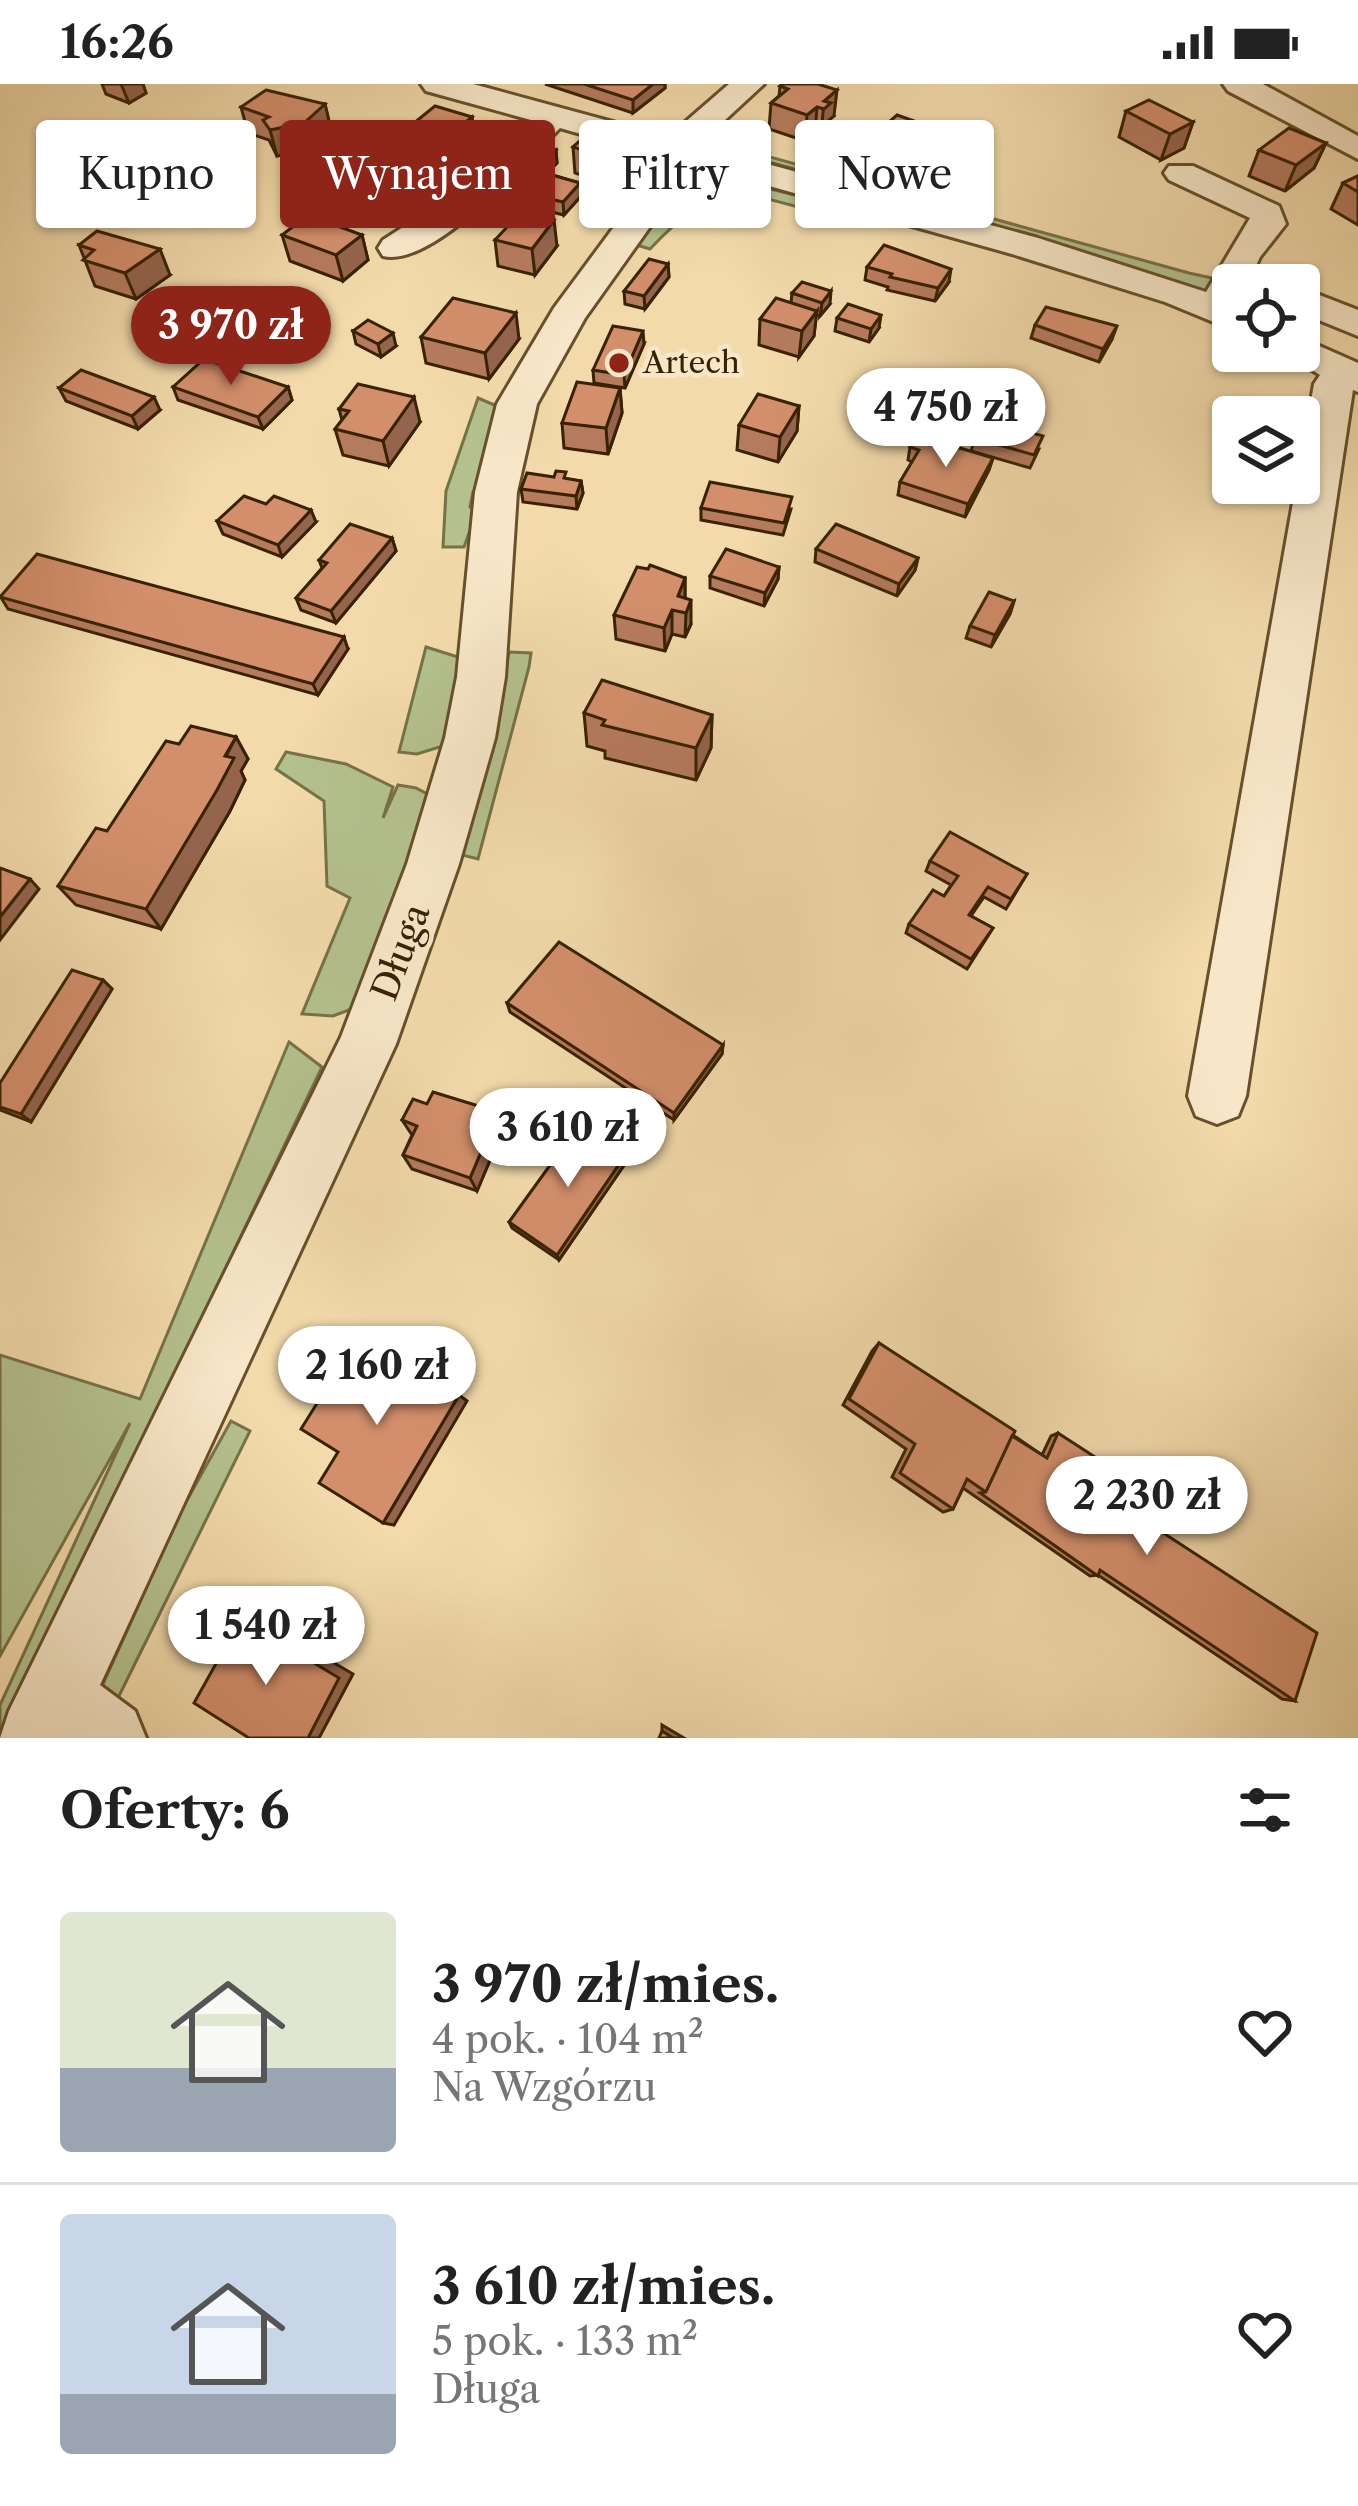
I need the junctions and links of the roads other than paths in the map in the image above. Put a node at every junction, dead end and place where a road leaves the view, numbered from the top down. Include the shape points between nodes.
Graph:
1 (437, 84) edge
2 (748, 84) edge
3 (1239, 84) edge
4 (553, 117) junction
5 (711, 120) edge
6 (579, 124) edge
7 (1358, 148) edge
8 (1181, 172) dead end
9 (771, 177) edge
10 (627, 228) edge
11 (396, 248) dead end
12 (1247, 264) edge
13 (1320, 307) edge
14 (1212, 309) edge
15 (1358, 324) edge
16 (1320, 360) edge
17 (1353, 376) edge
18 (1217, 1096) dead end
19 (66, 1725) edge

1 - 4 street
2 - 5 street, Długa
3 - 7 street
4 - 6 street
4 - 11 street via 471,198
8 - 12 street via 1267,213 1268,224 1243,256
9 - 14 street via 1025,246
10 - 19 street, Długa via 518,404 496,492 470,738 367,1044
13 - 15 street
16 - 17 street
17 - 18 street via 1334,384

